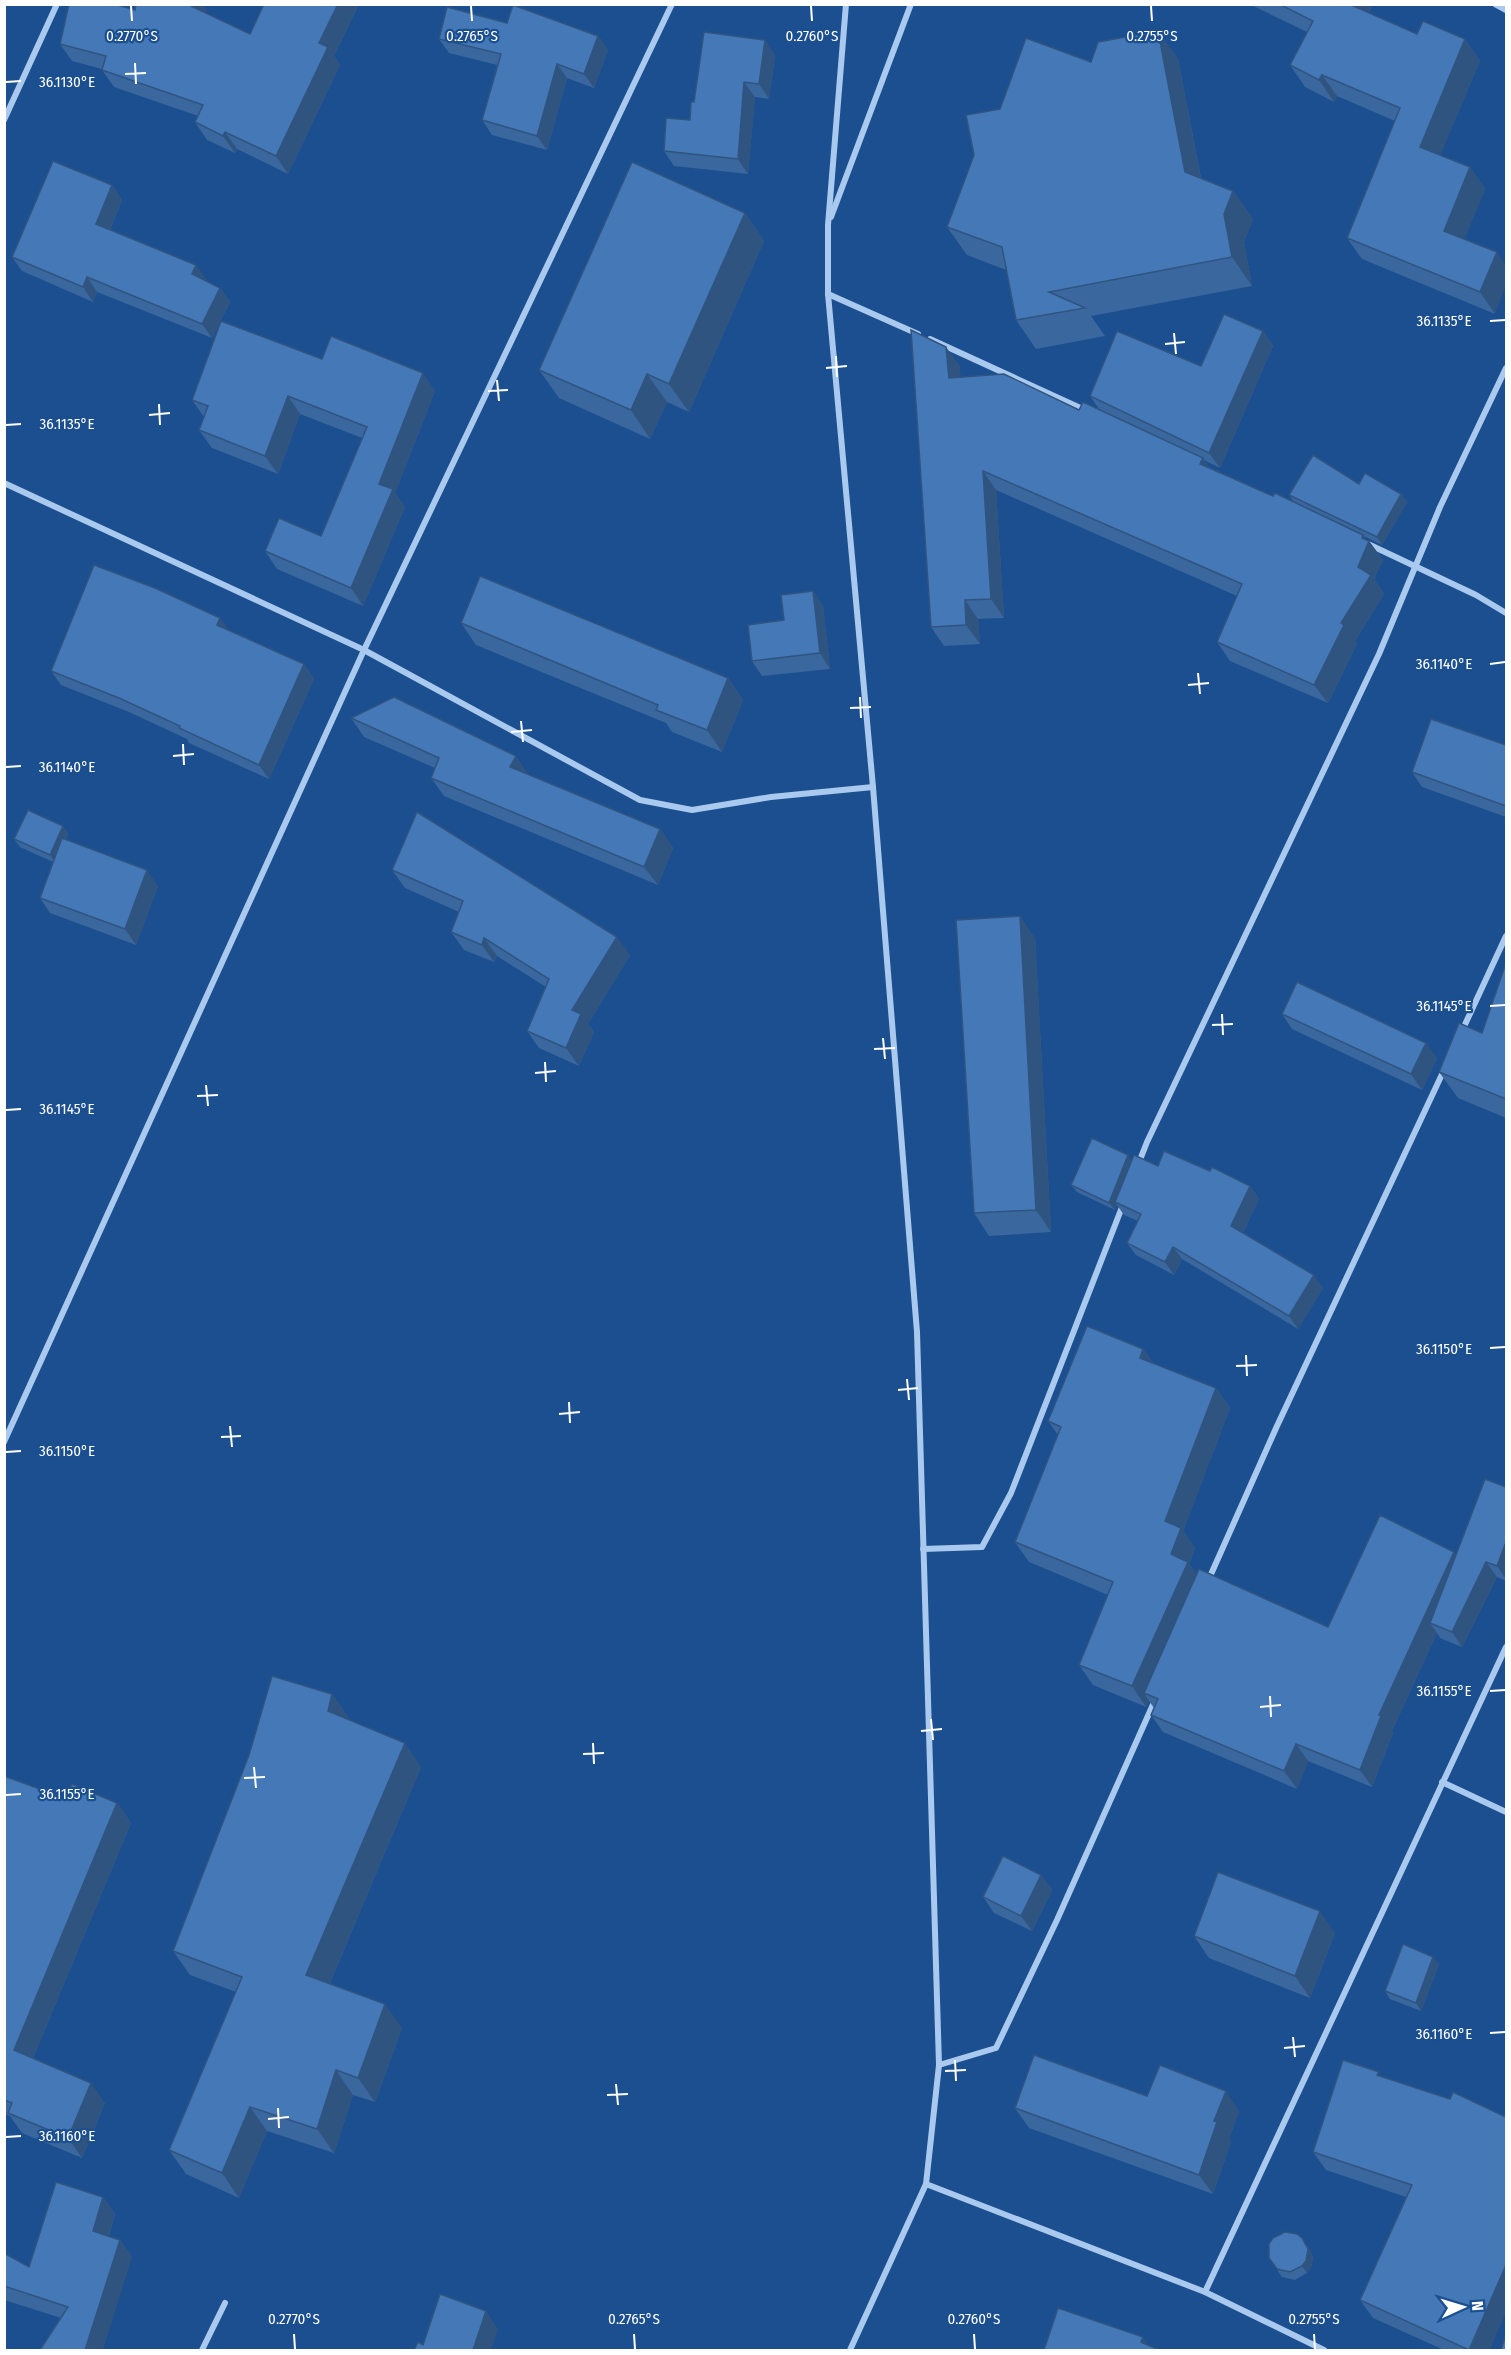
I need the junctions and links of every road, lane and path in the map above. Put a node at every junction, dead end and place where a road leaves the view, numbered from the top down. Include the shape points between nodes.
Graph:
1 (57, 4) edge
2 (672, 4) edge
3 (846, 4) edge
4 (911, 4) edge
5 (1495, 4) edge
6 (1506, 10) edge
7 (4, 120) edge
8 (828, 225) junction
9 (828, 294) junction
10 (1506, 368) edge
11 (1098, 416) edge
12 (4, 483) edge
13 (1362, 541) edge
14 (1414, 566) junction
15 (1506, 613) edge
16 (364, 650) junction
17 (873, 787) junction
18 (1506, 936) edge
19 (1457, 1042) edge
20 (1447, 1064) edge
21 (1134, 1175) edge
22 (1126, 1197) edge
23 (4, 1442) edge
24 (923, 1549) junction
25 (1204, 1590) edge
26 (1506, 1647) edge
27 (1160, 1688) edge
28 (1442, 1782) junction
29 (1506, 1812) edge
30 (939, 2065) junction
31 (926, 2184) junction
32 (1204, 2292) junction
33 (225, 2303) dead end
34 (202, 2350) edge
35 (850, 2350) edge
36 (1324, 2350) edge

1 - 7 street
2 - 16 street
3 - 8 street
4 - 8 street
5 - 6 street
8 - 9 street
9 - 11 street
9 - 17 street
10 - 14 street
12 - 16 street
13 - 14 street
14 - 15 street
14 - 21 street via 1379,654
16 - 17 street via 640,800 692,810
16 - 23 street
17 - 24 street via 917,1332
18 - 19 street
20 - 25 street
22 - 24 street via 1011,1493 982,1547
24 - 30 street
26 - 28 street
27 - 30 street via 996,2048
28 - 29 street
28 - 32 street
30 - 31 street
31 - 32 street
31 - 35 street
32 - 36 street
33 - 34 street

